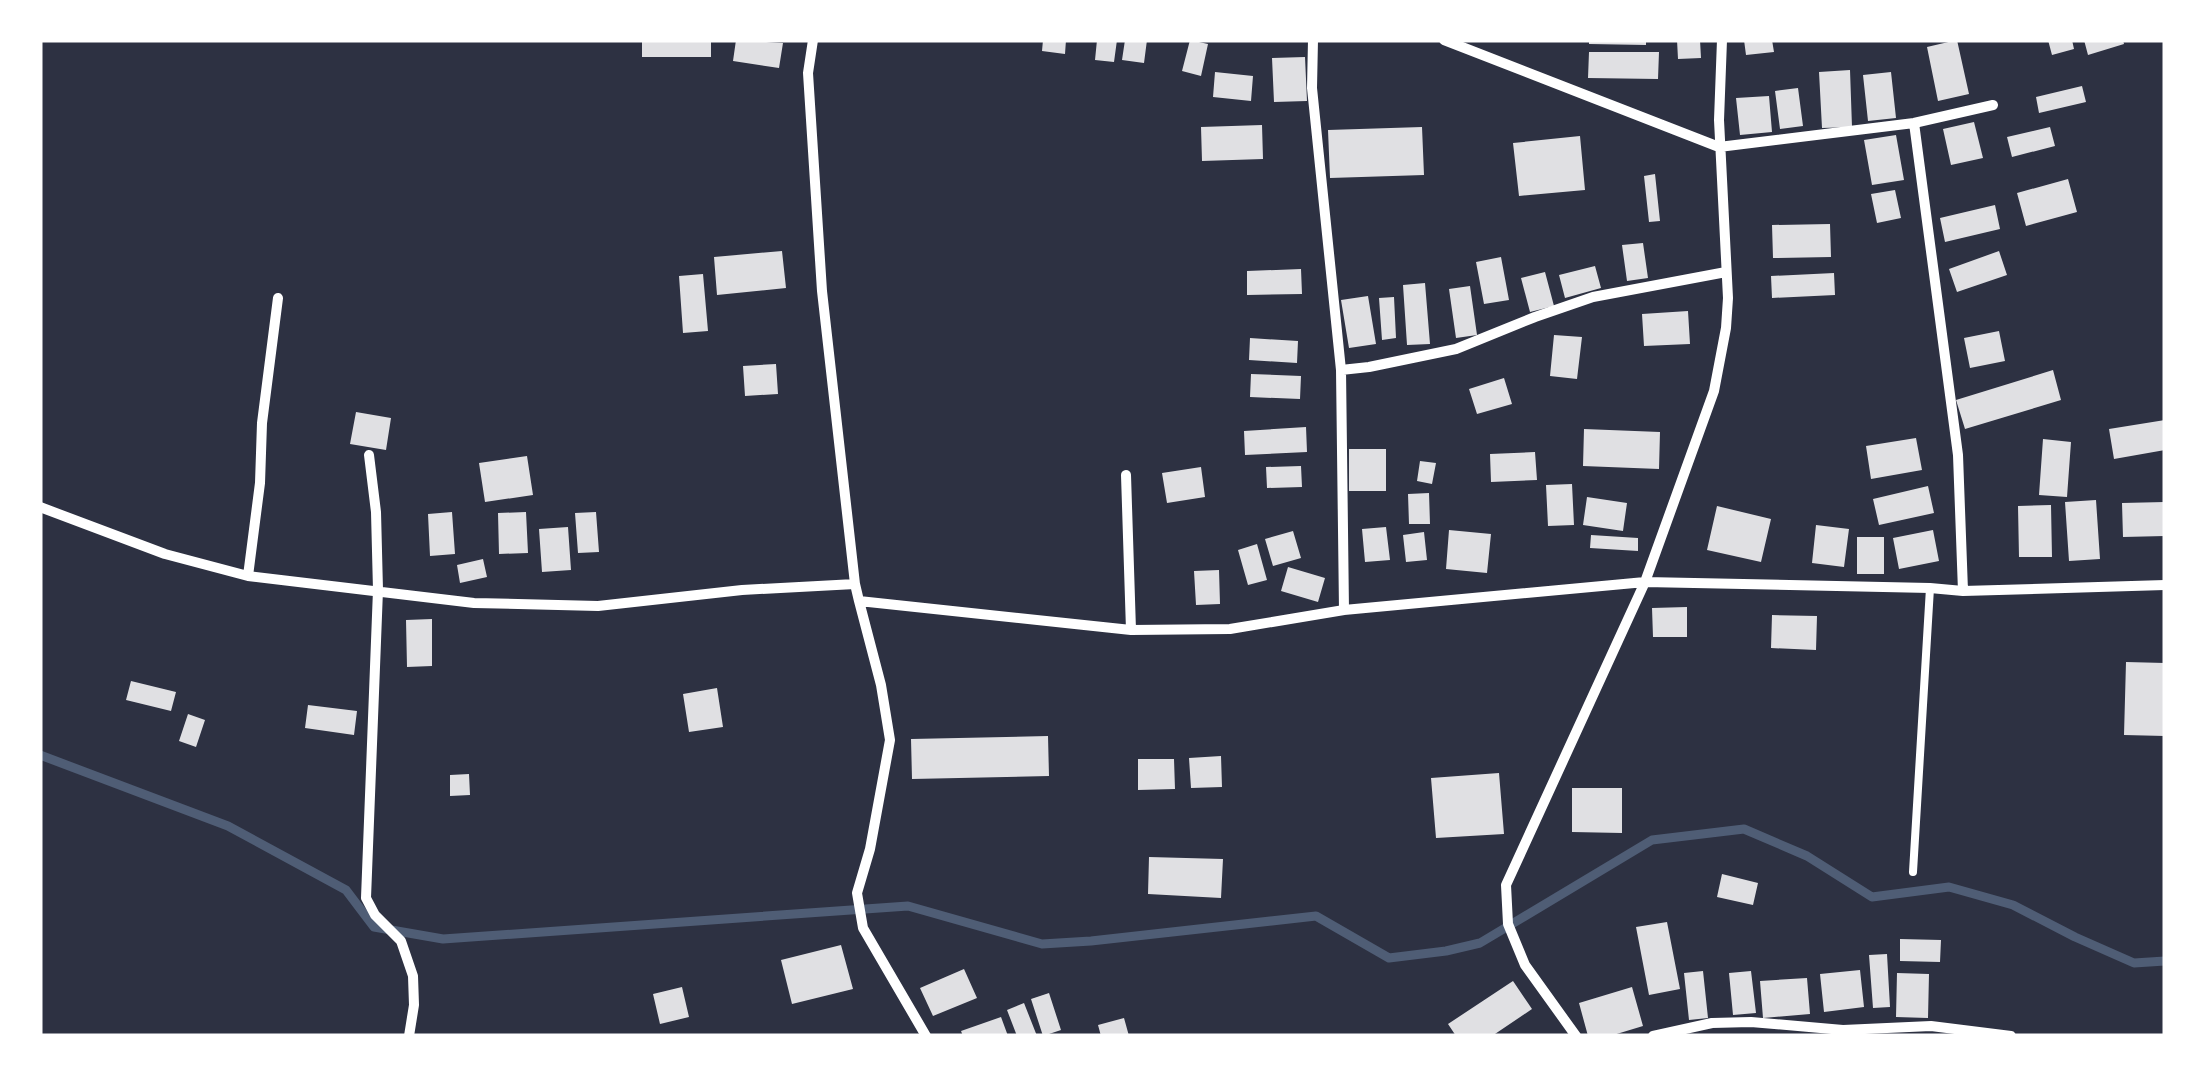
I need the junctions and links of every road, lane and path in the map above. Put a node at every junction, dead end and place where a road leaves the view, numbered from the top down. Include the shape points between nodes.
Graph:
1 (813, 40) edge
2 (1313, 40) edge
3 (1444, 40) edge
4 (1722, 40) edge
5 (1993, 105) dead end
6 (1914, 122) junction
7 (1719, 147) junction
8 (1726, 272) junction
9 (278, 298) dead end
10 (1342, 370) junction
11 (369, 455) dead end
12 (1126, 475) dead end
13 (40, 507) edge
14 (248, 576) junction
15 (1646, 582) junction
16 (855, 584) junction
17 (2165, 585) edge
18 (1930, 588) junction
19 (378, 590) junction
20 (1964, 591) junction
21 (859, 600) junction
22 (1344, 610) junction
23 (1131, 630) junction
24 (1913, 872) dead end
25 (408, 1036) edge
26 (926, 1036) edge
27 (1576, 1036) edge
28 (1653, 1036) edge
29 (2011, 1036) edge

1 - 16 street via 808,73 822,291
2 - 10 street via 1312,88
3 - 7 street
4 - 7 street
5 - 6 street
6 - 7 street
6 - 20 street via 1958,455
7 - 8 street
8 - 10 street via 1593,297 1456,349
8 - 15 street via 1726,328 1714,391
9 - 14 street
10 - 22 street
11 - 19 street
12 - 23 street
13 - 14 street via 165,554
14 - 19 street
15 - 18 street
15 - 22 street
15 - 27 street via 1506,886 1508,924 1525,966
16 - 19 street via 598,606 474,603
16 - 21 street
17 - 20 street
18 - 20 street
18 - 24 lane
19 - 25 street via 366,898 401,941 413,976
21 - 23 street
21 - 26 street via 890,740 856,894 863,928
22 - 23 street via 1230,629
28 - 29 street via 1751,1022 1843,1030 1931,1026

